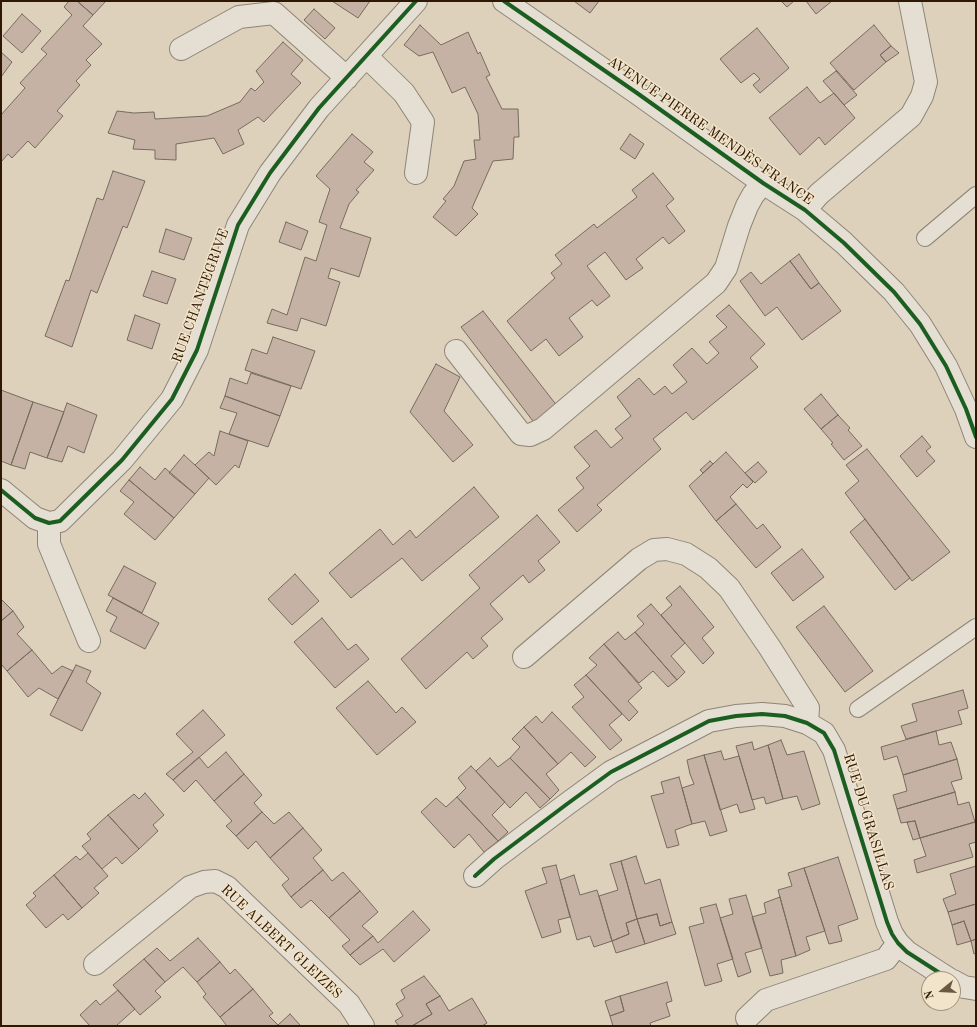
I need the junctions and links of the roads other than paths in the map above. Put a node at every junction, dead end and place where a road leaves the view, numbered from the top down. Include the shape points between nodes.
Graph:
1 (416, 1) edge
2 (504, 1) edge
3 (910, 1) edge
4 (181, 49) dead end
5 (366, 56) junction
6 (347, 78) junction
7 (416, 173) dead end
8 (763, 183) junction
9 (976, 195) edge
10 (805, 210) junction
11 (926, 238) dead end
12 (456, 351) dead end
13 (975, 428) edge
14 (1, 490) edge
15 (49, 522) junction
16 (976, 627) edge
17 (89, 641) dead end
18 (524, 657) dead end
19 (858, 709) dead end
20 (807, 723) junction
21 (475, 876) dead end
22 (898, 943) junction
23 (95, 964) dead end
24 (937, 971) edge
25 (961, 985) edge
26 (976, 988) edge
27 (748, 1018) dead end
28 (363, 1026) edge

1 - 5 street, RUE CHANTEGRIVE
2 - 8 street, AVENUE PIERRE MENDÈS FRANCE
3 - 10 street via 926,82 922,96 911,116 819,194
4 - 6 street via 240,17 274,13
5 - 6 street, RUE CHANTEGRIVE
5 - 7 street via 404,93 423,122
6 - 15 street, RUE CHANTEGRIVE via 319,108 270,173 238,225 197,350 172,399 122,460 60,521
8 - 10 street, AVENUE PIERRE MENDÈS FRANCE
8 - 12 street via 747,206 726,268 716,283 543,429 530,435 521,434
9 - 11 lane
10 - 13 street, AVENUE PIERRE MENDÈS FRANCE via 844,243 894,292 920,324 946,366
14 - 15 street via 35,518
15 - 17 street via 49,544
16 - 19 lane
18 - 20 street via 639,559 654,550 667,549 686,554 708,568 729,588 808,708
20 - 21 street, RUE DU GRASILLAS via 785,716 762,714 709,721 612,772 494,859
20 - 22 street, RUE DU GRASILLAS via 824,732 834,750 887,922
22 - 24 street, RUE DU GRASILLAS
22 - 27 street via 886,959 766,1000
23 - 28 street, RUE ALBERT GLEIZES via 190,887 215,881 227,887 349,1004
25 - 26 street

